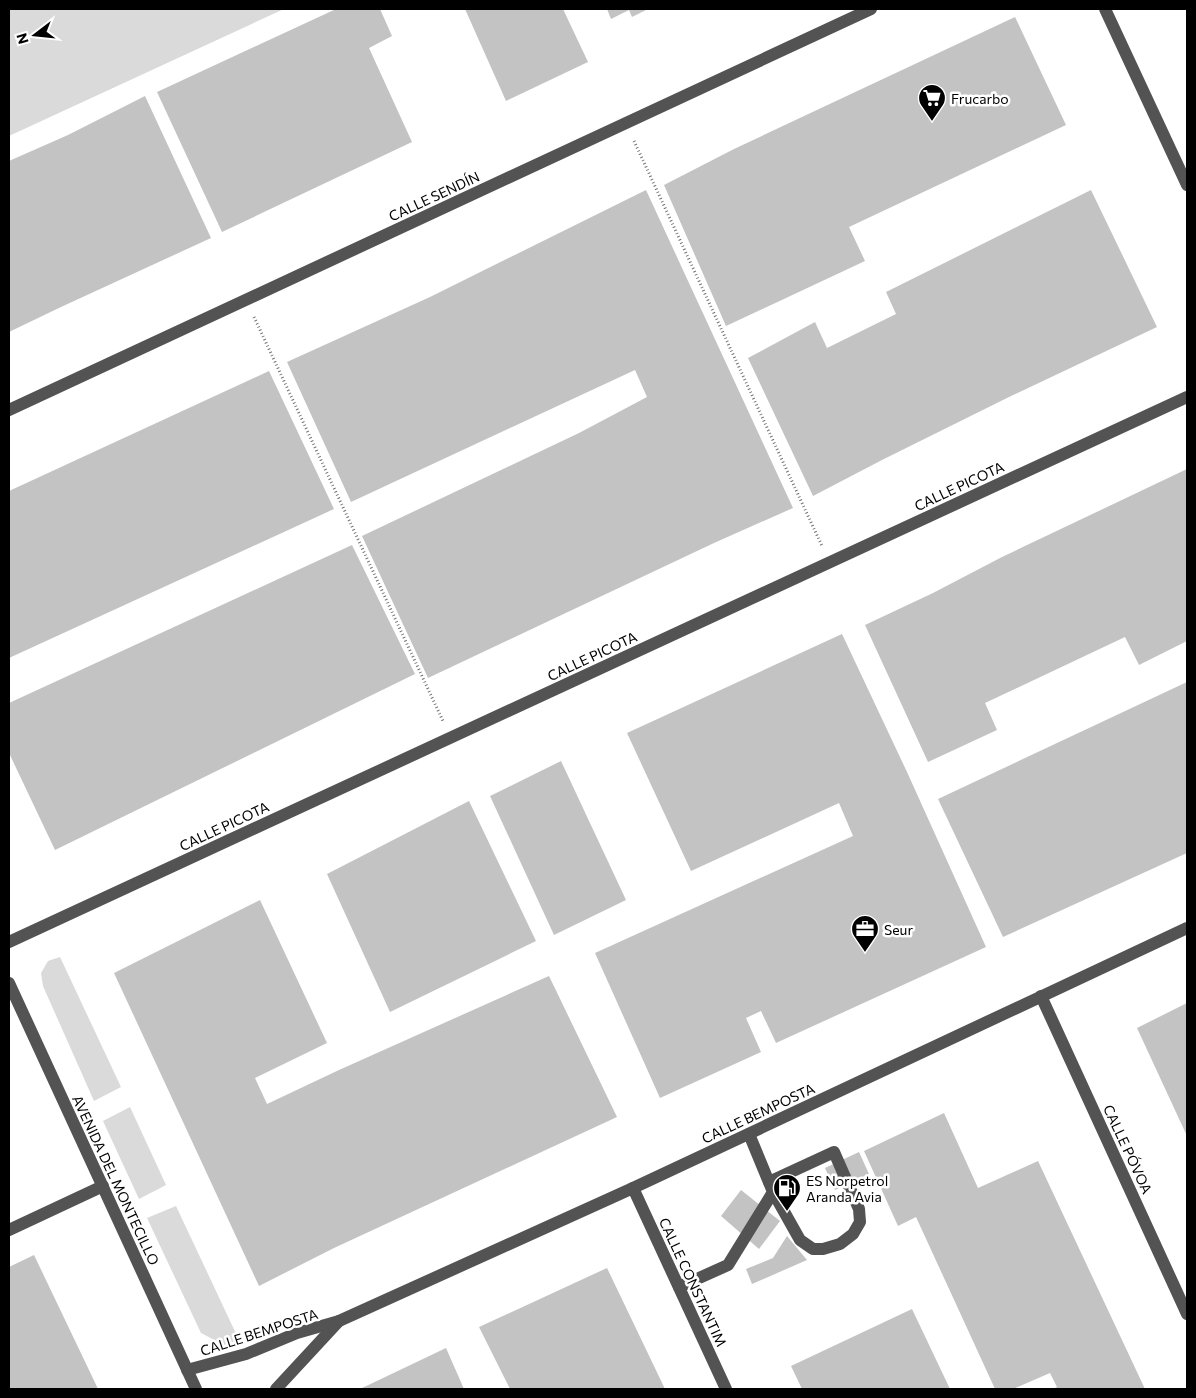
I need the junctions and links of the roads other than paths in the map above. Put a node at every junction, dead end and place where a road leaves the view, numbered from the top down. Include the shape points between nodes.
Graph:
1 (871, 9) edge
2 (1105, 9) edge
3 (1187, 184) edge
4 (1187, 396) edge
5 (9, 410) edge
6 (1187, 928) edge
7 (9, 942) edge
8 (9, 983) edge
9 (1041, 996) junction
10 (749, 1134) junction
11 (103, 1186) junction
12 (771, 1187) junction
13 (633, 1188) junction
14 (9, 1230) edge
15 (679, 1287) junction
16 (1187, 1314) edge
17 (340, 1321) junction
18 (188, 1370) junction
19 (196, 1389) edge
20 (276, 1389) edge
21 (726, 1389) edge

1 - 5 street, CALLE SENDÍN
2 - 3 street
4 - 7 street, CALLE PICOTA
6 - 9 street, CALLE BEMPOSTA
8 - 11 street, AVENIDA DEL MONTECILLO
9 - 10 street, CALLE BEMPOSTA
9 - 16 street, CALLE PÓVOA
10 - 12 street
10 - 13 street, CALLE BEMPOSTA
11 - 14 street
11 - 18 street, AVENIDA DEL MONTECILLO
12 - 12 street via 800,1240 813,1249 840,1244 853,1234 860,1222 859,1209 834,1152
12 - 15 street via 728,1265
13 - 15 street, CALLE CONSTANTIM
13 - 17 street, CALLE BEMPOSTA
15 - 21 street, CALLE CONSTANTIM
17 - 18 street, CALLE BEMPOSTA via 297,1333 246,1354
17 - 20 street, CALLE BEMPOSTA
18 - 19 street, AVENIDA DEL MONTECILLO

